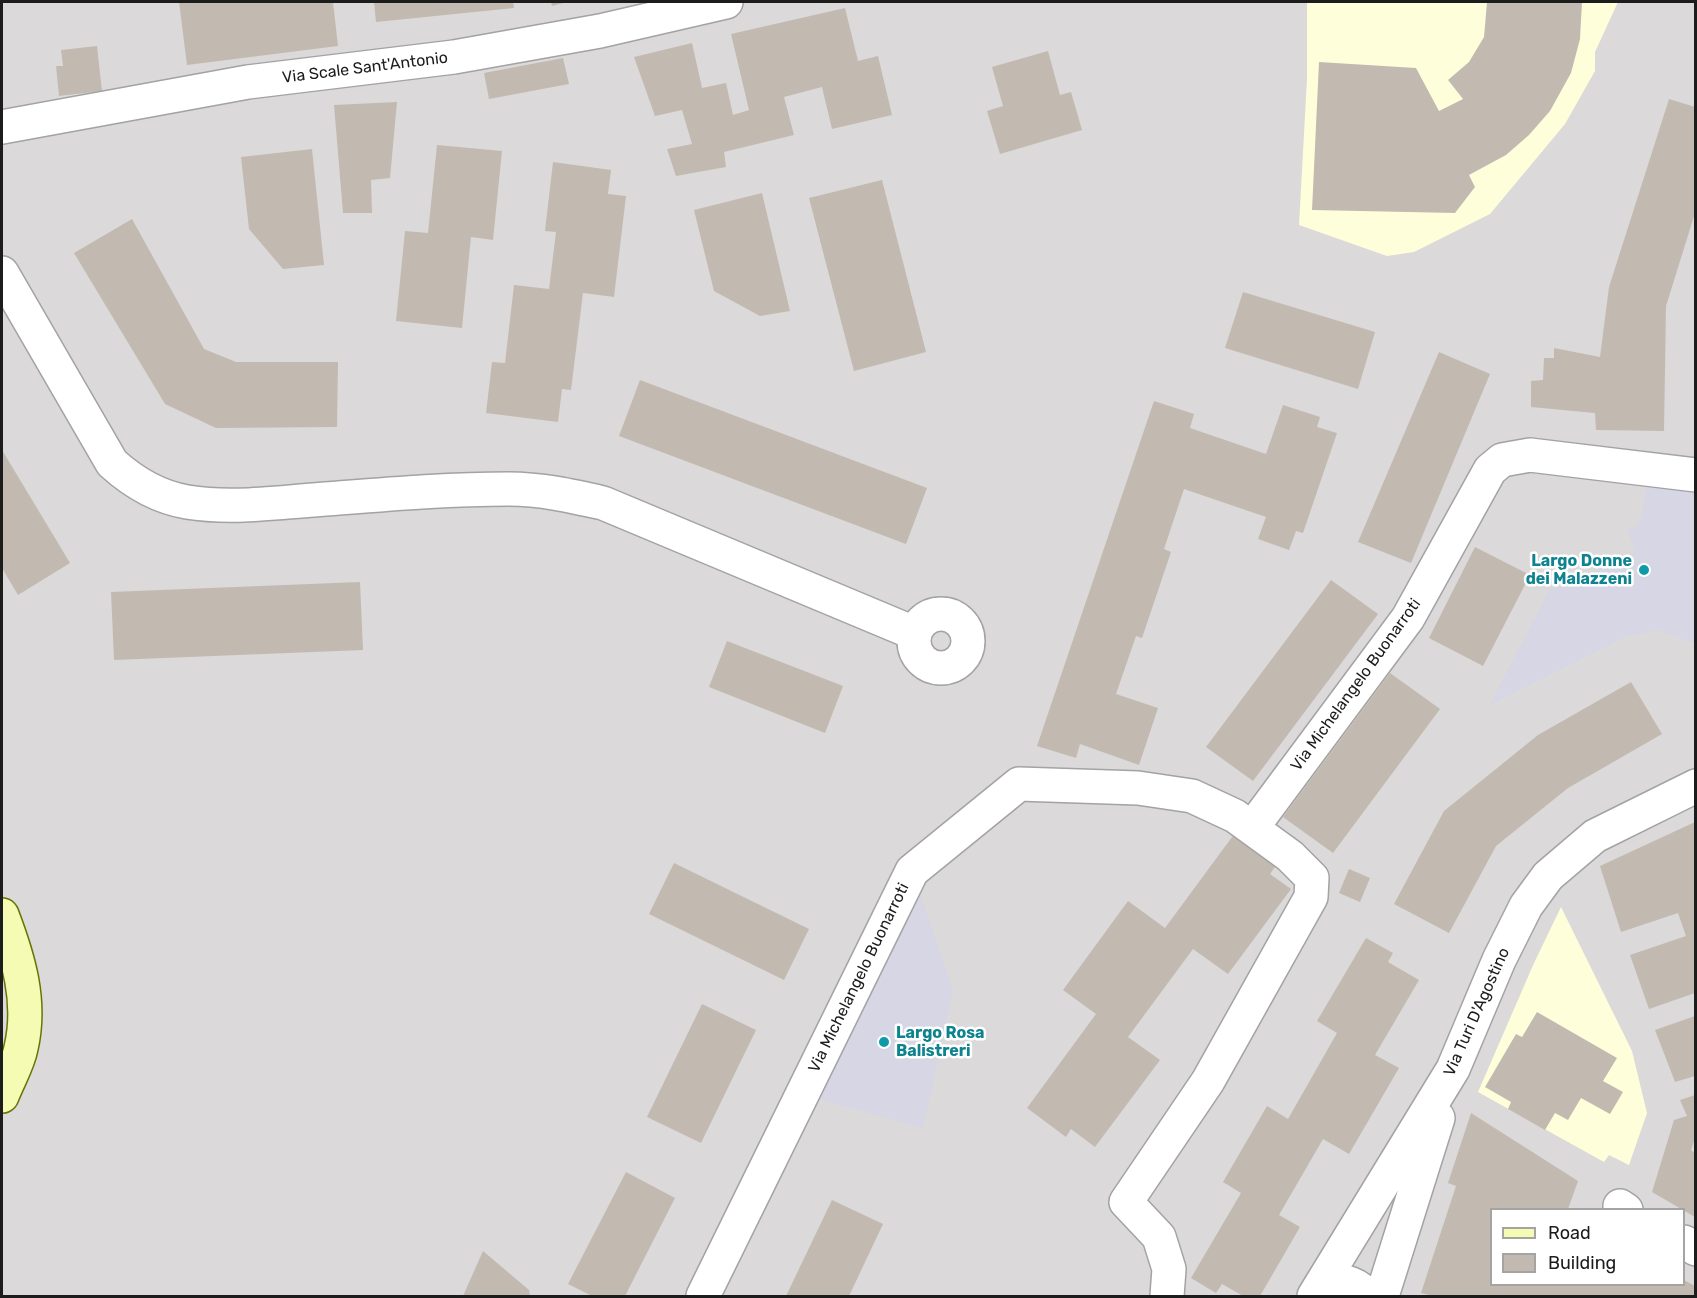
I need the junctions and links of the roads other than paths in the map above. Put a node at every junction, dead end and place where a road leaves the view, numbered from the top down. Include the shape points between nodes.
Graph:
1 (726, 2) edge
2 (2, 127) edge
3 (2, 273) edge
4 (1695, 475) edge
5 (914, 633) dead end
6 (1695, 786) edge
7 (1252, 828) junction
8 (2, 915) edge
9 (1453, 1069) junction
10 (2, 1096) edge
11 (1320, 1287) edge
12 (703, 1296) edge
13 (1167, 1296) edge
14 (1367, 1296) edge
15 (1382, 1296) edge

1 - 2 street, Via Scale Sant'Antonio via 600,31 454,57 248,82
3 - 5 street via 112,463 131,480 154,492 186,502 228,506 511,489 557,492 603,503
4 - 7 street, Via Michelangelo Buonarroti via 1530,455 1502,460 1490,470 1408,618
6 - 9 street, Via Turi D'Agostino via 1595,836 1548,876 1526,906 1499,960
7 - 12 street, Via Michelangelo Buonarroti via 1192,796 1138,788 1019,784 912,871
7 - 13 street, Via Michelangelo Buonarroti via 1312,878 1311,897 1208,1081 1126,1202 1159,1238 1168,1269
8 - 10 street via 15,951 26,1008 21,1049
9 - 11 street, Via Turi D'Agostino
9 - 15 street
11 - 14 street via 1350,1282

